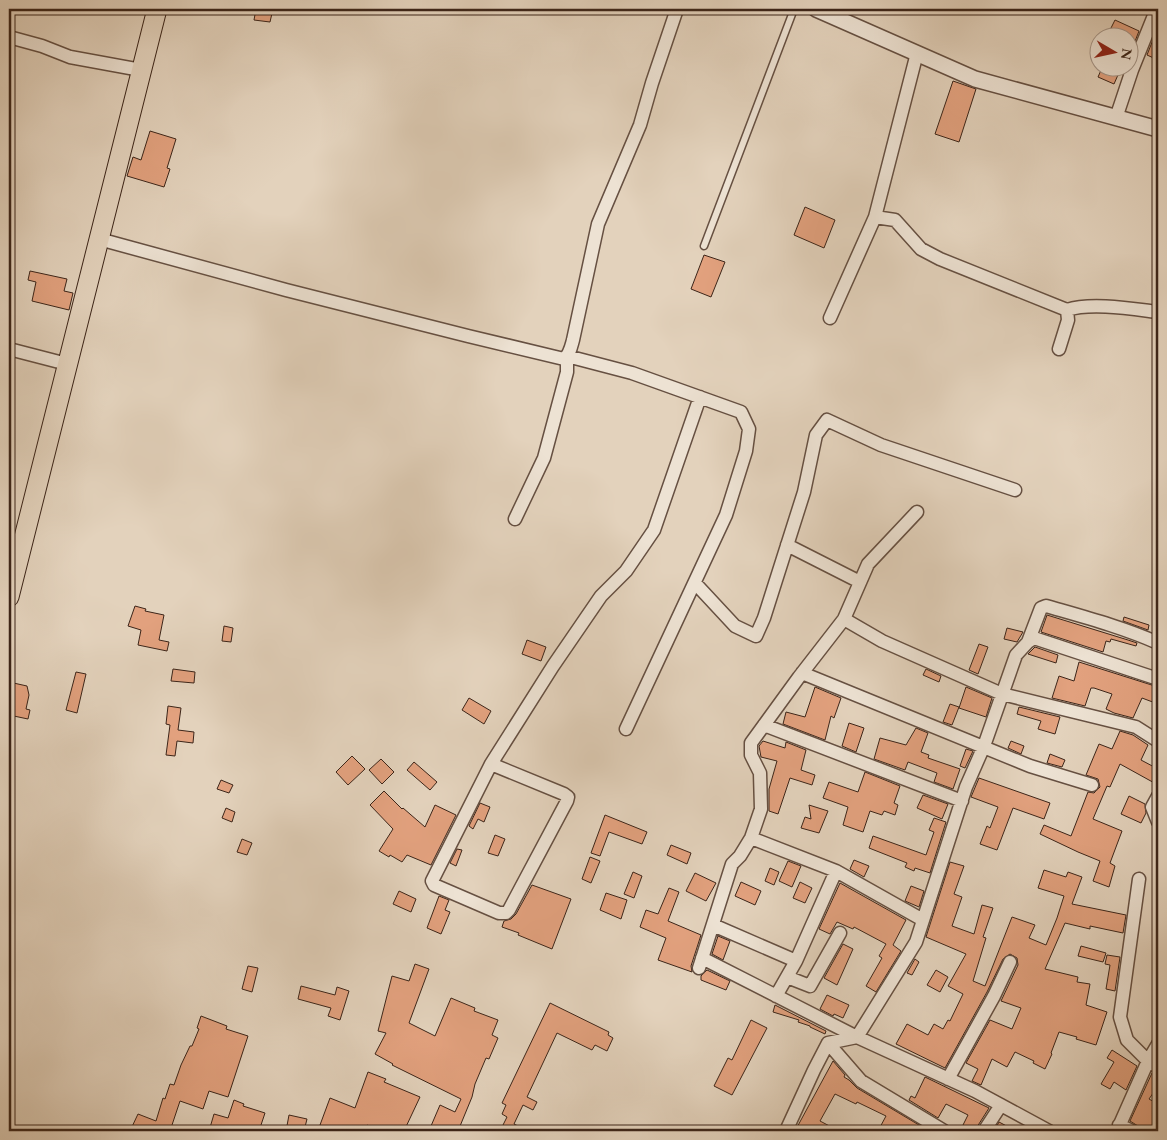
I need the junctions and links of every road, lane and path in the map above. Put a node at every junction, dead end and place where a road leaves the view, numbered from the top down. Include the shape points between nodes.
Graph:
1 (157, 9) edge
2 (677, 9) edge
3 (794, 9) edge
4 (824, 10) edge
5 (1158, 11) edge
6 (9, 37) edge
7 (917, 53) junction
8 (141, 70) junction
9 (1116, 118) junction
10 (1158, 129) edge
11 (875, 217) junction
12 (99, 239) junction
13 (704, 246) dead end
14 (1067, 310) junction
15 (1158, 312) edge
16 (830, 318) dead end
17 (9, 348) edge
18 (1059, 349) dead end
19 (567, 356) junction
20 (67, 364) junction
21 (700, 397) junction
22 (1015, 490) dead end
23 (916, 512) dead end
24 (515, 519) dead end
25 (787, 545) junction
26 (860, 582) junction
27 (694, 583) junction
28 (9, 597) edge
29 (844, 619) junction
30 (1028, 642) junction
31 (1158, 643) edge
32 (802, 673) junction
33 (1158, 679) edge
34 (1002, 694) junction
35 (764, 725) junction
36 (626, 729) dead end
37 (1158, 741) edge
38 (984, 746) junction
39 (491, 764) junction
40 (1092, 785) dead end
41 (1158, 796) edge
42 (962, 801) junction
43 (1158, 822) edge
44 (751, 838) junction
45 (836, 871) junction
46 (1139, 879) dead end
47 (923, 920) junction
48 (713, 925) junction
49 (840, 933) dead end
50 (796, 961) junction
51 (1010, 962) dead end
52 (787, 977) junction
53 (776, 996) junction
54 (858, 1037) junction
55 (828, 1043) junction
56 (1158, 1044) edge
57 (1153, 1064) edge
58 (948, 1079) junction
59 (1001, 1105) junction
60 (1118, 1128) edge
61 (786, 1131) edge
62 (944, 1131) edge
63 (984, 1131) edge
64 (1049, 1131) edge
65 (1132, 1131) edge

1 - 8 main road
2 - 19 street via 640,125 598,224
3 - 13 lane
4 - 7 street
5 - 9 street
6 - 8 street via 70,57
7 - 9 street via 975,78
7 - 11 street
8 - 12 main road
9 - 10 street
11 - 14 street via 894,220 921,249 940,260
11 - 16 street
12 - 19 street via 468,336 564,359
12 - 20 main road
14 - 15 street via 1077,307
14 - 18 street via 1068,320
17 - 20 street
19 - 21 street via 632,373
19 - 24 street via 567,372 544,458
20 - 28 main road
21 - 27 street via 741,412 749,429 746,450 726,515
21 - 39 street via 654,530 626,571 601,596
22 - 25 street via 881,445 827,420 816,435 804,492
23 - 26 street via 868,564
25 - 26 street
25 - 27 street via 756,636 735,626
26 - 29 street
27 - 36 street
29 - 32 street
29 - 34 street via 882,641
30 - 31 street via 1039,612 1046,606 1136,633
30 - 33 street via 1034,638
30 - 34 street via 1016,655
32 - 35 street
32 - 38 street
34 - 37 street via 1136,727
34 - 38 street
35 - 42 street
35 - 44 street via 752,743 751,755 760,774 761,809
38 - 40 street via 1030,766
38 - 42 street
39 - 39 street via 432,884 499,913 506,913 568,797
41 - 43 street via 1152,807
42 - 47 street
44 - 45 street
44 - 48 street via 732,864
45 - 47 street
45 - 50 street
46 - 57 street via 1120,1017 1127,1040
47 - 54 street via 916,942
48 - 50 street
48 - 53 street via 701,963
49 - 52 street via 810,986
50 - 52 street
51 - 58 street
52 - 53 street
53 - 54 street
54 - 55 street
54 - 58 street
55 - 61 street
55 - 62 street via 861,1081
56 - 57 street
57 - 60 street
58 - 59 street
59 - 63 street
59 - 64 street
60 - 65 street

